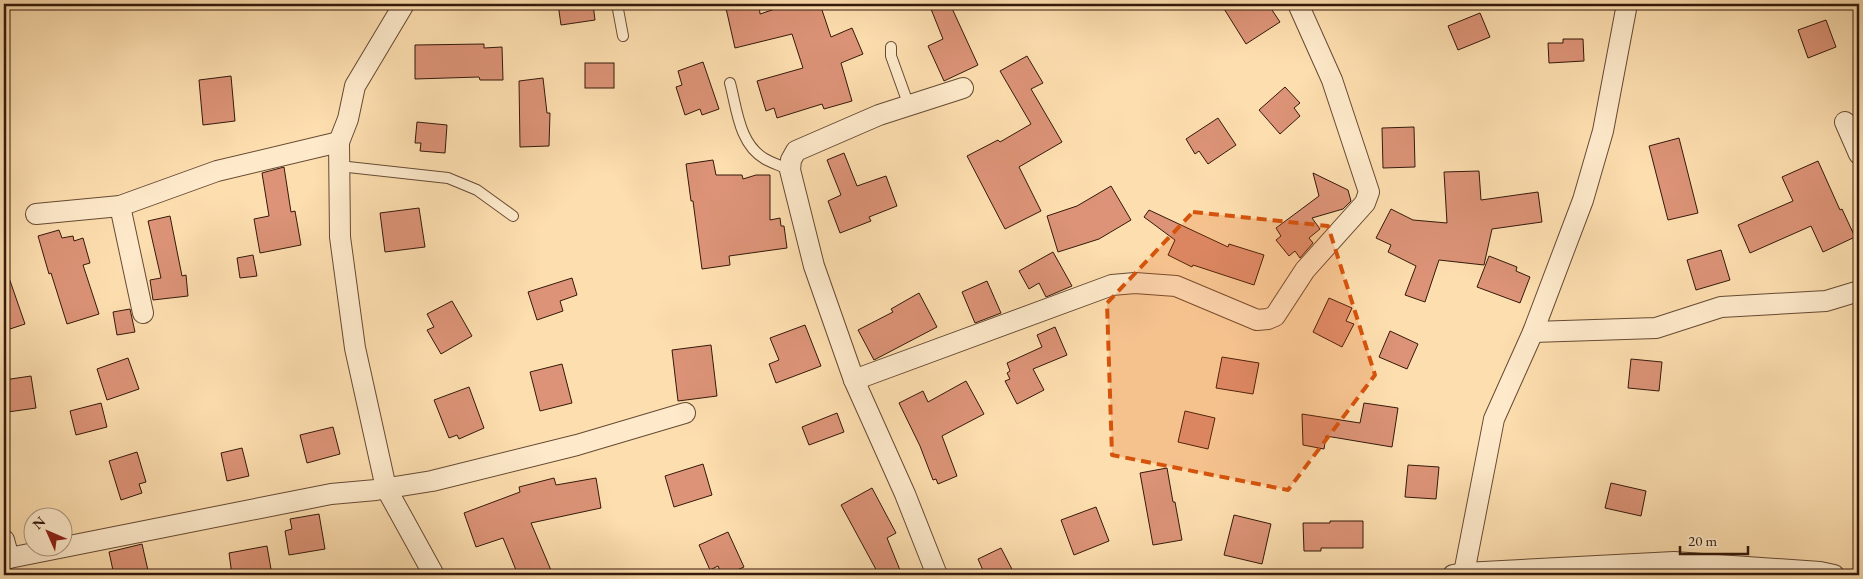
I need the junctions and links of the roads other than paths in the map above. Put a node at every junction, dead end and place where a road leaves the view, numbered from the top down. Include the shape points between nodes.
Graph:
1 (404, 4) edge
2 (617, 4) edge
3 (1298, 4) edge
4 (1627, 4) edge
5 (623, 36) dead end
6 (891, 46) dead end
7 (730, 83) dead end
8 (962, 88) dead end
9 (909, 106) junction
10 (1846, 122) dead end
11 (339, 142) junction
12 (1859, 154) edge
13 (339, 166) junction
14 (790, 170) junction
15 (120, 206) junction
16 (36, 214) dead end
17 (513, 216) dead end
18 (1859, 291) edge
19 (143, 313) dead end
20 (1533, 332) junction
21 (854, 380) junction
22 (685, 412) dead end
23 (386, 488) junction
24 (5, 553) edge
25 (1459, 574) edge
26 (434, 575) edge
27 (937, 575) edge
28 (1834, 575) edge

1 - 11 street via 355,86
2 - 5 lane
3 - 21 street via 1332,80 1369,192 1365,203 1305,270 1275,316 1257,320 1176,286 1112,285
4 - 20 street via 1604,131 1584,200
6 - 9 lane via 891,56
7 - 14 lane via 743,133 752,148 764,158
8 - 9 street
9 - 14 street via 879,115 796,151
10 - 12 street
11 - 13 street
11 - 15 street via 217,172
13 - 17 lane via 448,178 477,190
13 - 23 street via 340,237 346,292
14 - 21 street via 814,266
15 - 16 street
15 - 19 street
18 - 20 street via 1826,301 1721,307 1656,328
20 - 25 street via 1494,419
21 - 27 street
22 - 23 street via 577,445 432,481
23 - 24 street via 331,494
23 - 26 street
25 - 28 street via 1674,562

